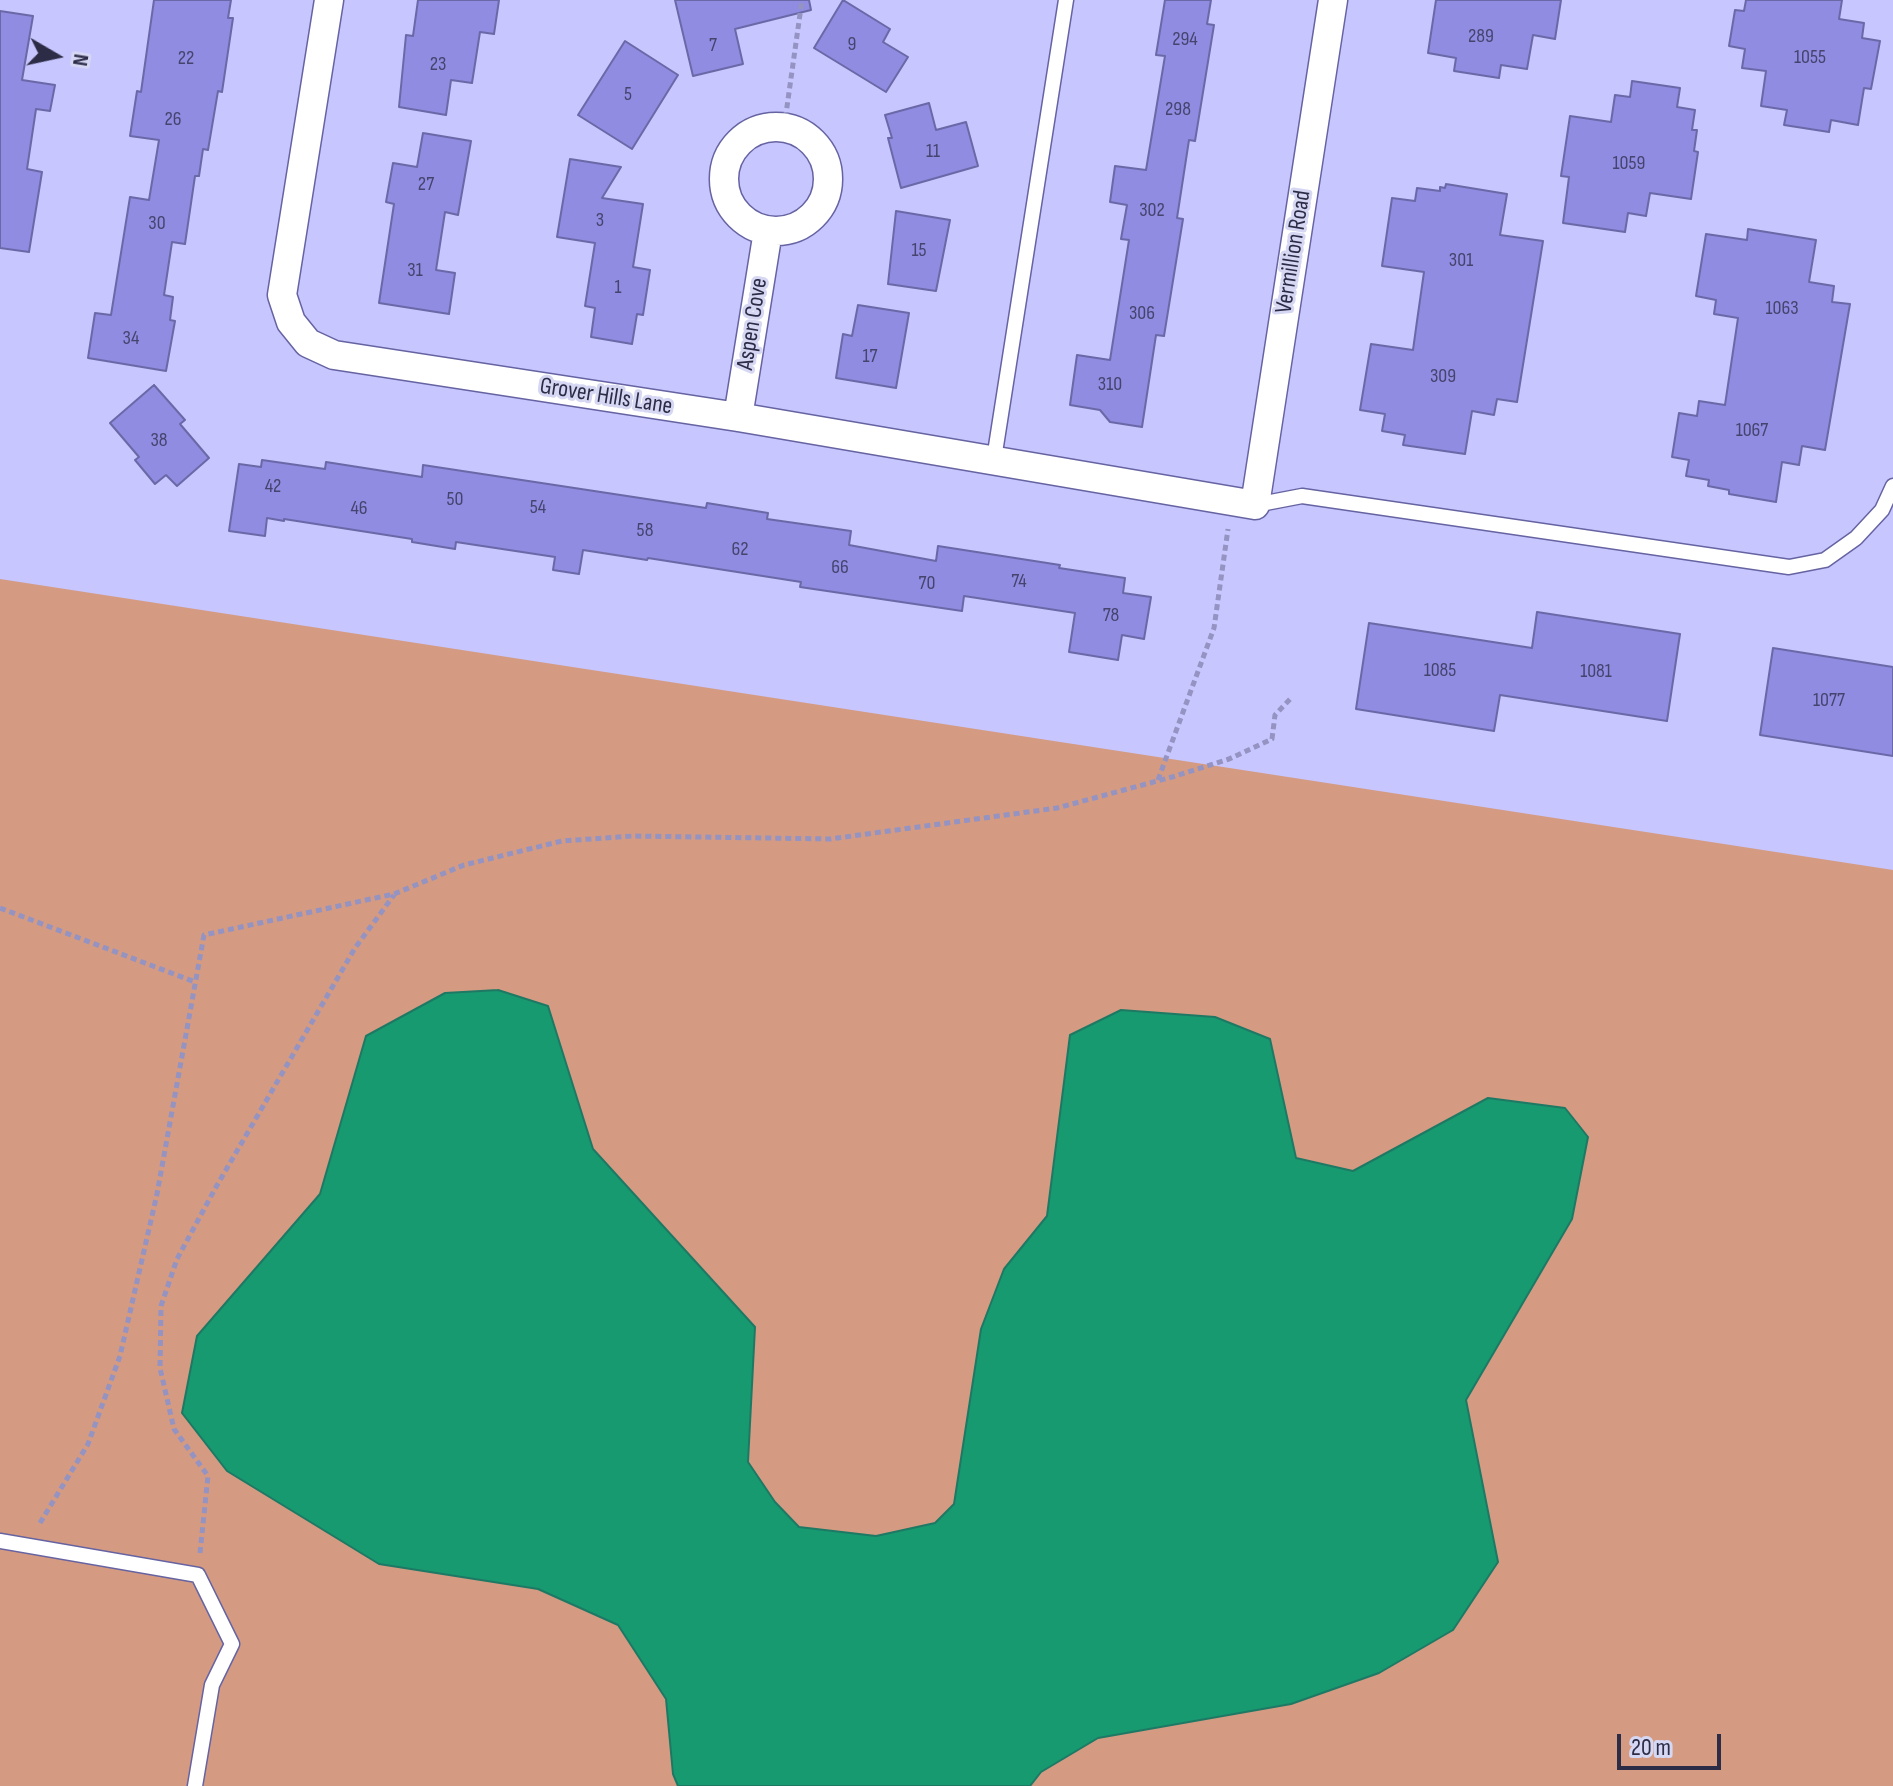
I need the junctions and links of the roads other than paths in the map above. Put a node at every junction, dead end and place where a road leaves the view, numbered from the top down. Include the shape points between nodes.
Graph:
1 (329, 0) edge
2 (1066, 0) edge
3 (1333, 0) edge
4 (768, 231) junction
5 (738, 417) junction
6 (994, 459) junction
7 (1893, 486) edge
8 (1243, 502) junction
9 (0, 1541) edge
10 (195, 1786) edge

1 - 5 street, Grover Hills Lane via 282,295 291,322 308,343 334,355
2 - 6 lane
3 - 8 street, Vermillion Road
4 - 4 street via 737,214 724,181 727,163 749,135 784,128 813,142 828,171 828,188 823,203 800,226
4 - 5 street, Aspen Cove
5 - 6 street, Grover Hills Lane
6 - 8 street, Grover Hills Lane
7 - 8 lane via 1882,510 1856,538 1825,560 1789,567 1302,496
9 - 10 lane via 198,1575 232,1644 212,1685

